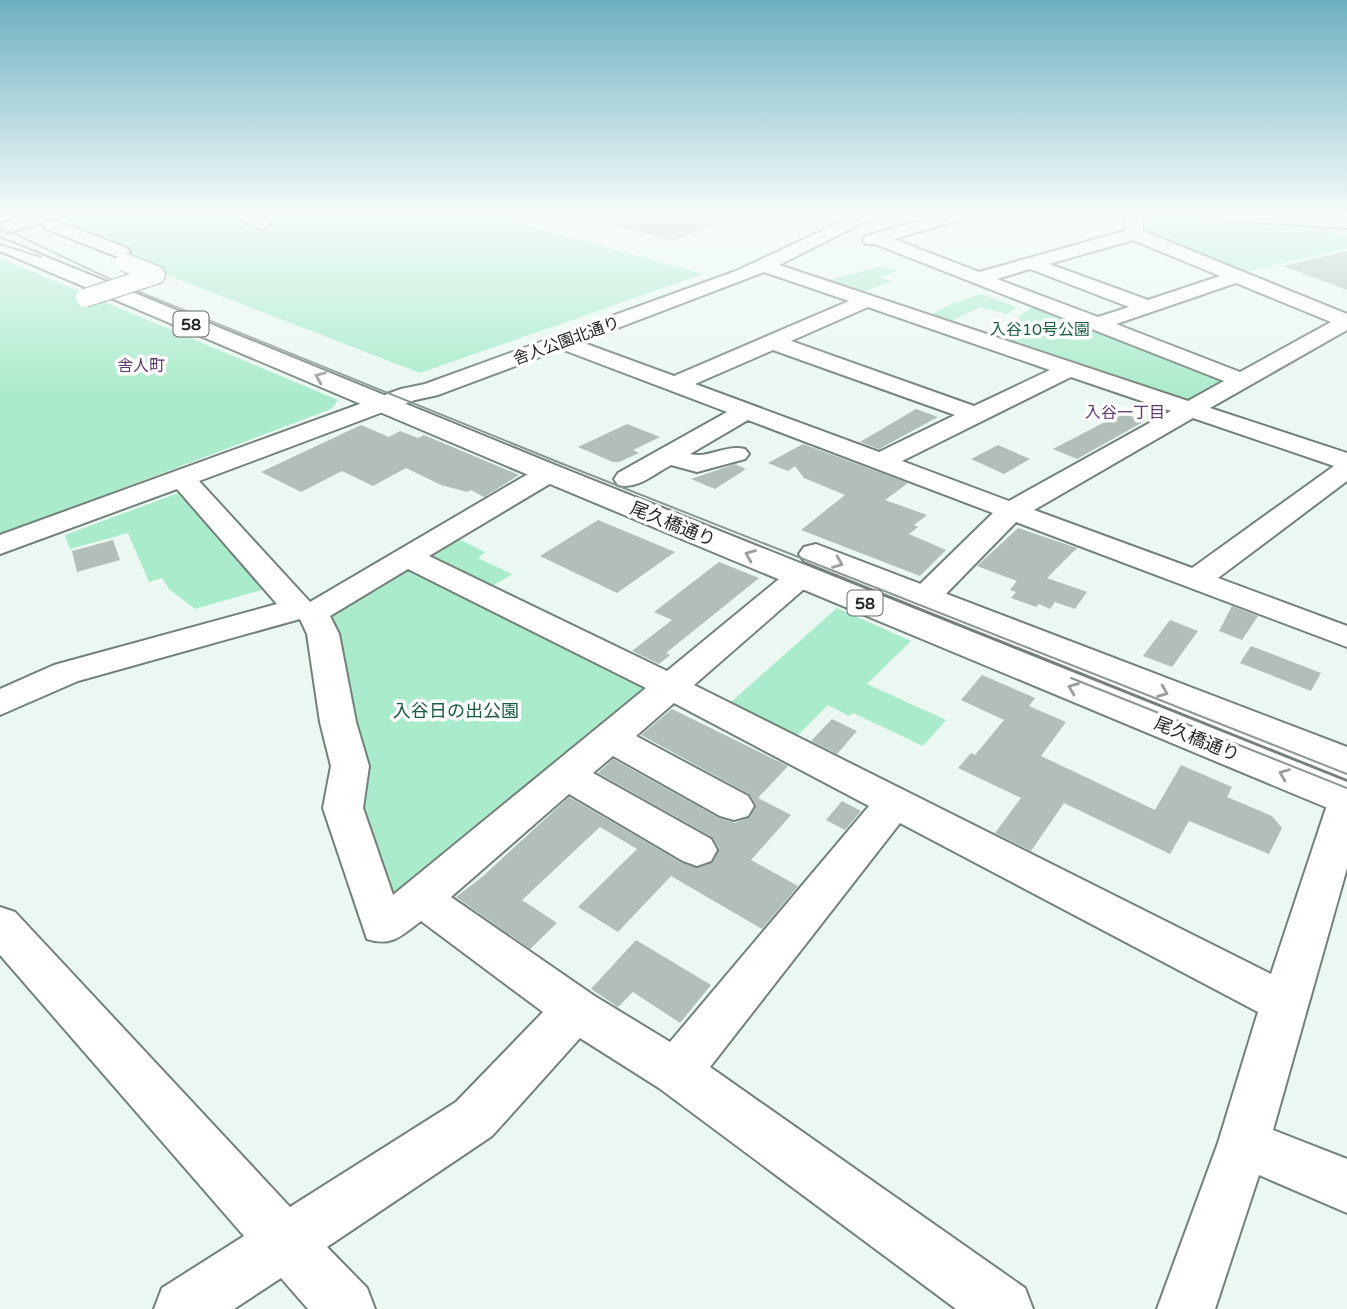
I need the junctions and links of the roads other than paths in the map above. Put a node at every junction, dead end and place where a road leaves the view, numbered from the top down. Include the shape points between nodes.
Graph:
1 (106, 274) edge
2 (154, 274) edge
3 (722, 274) edge
4 (743, 274) edge
5 (789, 274) edge
6 (968, 274) edge
7 (992, 274) edge
8 (1060, 274) edge
9 (1232, 274) edge
10 (1237, 276) junction
11 (978, 278) junction
12 (85, 298) dead end
13 (868, 300) junction
14 (1036, 300) junction
15 (1148, 307) junction
16 (1347, 321) edge
17 (1098, 324) junction
18 (983, 338) junction
19 (562, 342) junction
20 (772, 342) junction
21 (1071, 368) junction
22 (1241, 380) junction
23 (676, 384) junction
24 (396, 399) junction
25 (1189, 408) junction
26 (747, 411) junction
27 (977, 415) junction
28 (736, 454) dead end
29 (668, 456) junction
30 (881, 461) junction
31 (1347, 461) edge
32 (1347, 469) edge
33 (549, 473) junction
34 (183, 479) junction
35 (627, 479) junction
36 (1011, 511) junction
37 (0, 545) edge
38 (407, 557) junction
39 (801, 576) junction
40 (1195, 580) junction
41 (925, 597) junction
42 (305, 610) junction
43 (1347, 637) edge
44 (669, 686) junction
45 (0, 703) edge
46 (608, 737) junction
47 (1347, 764) edge
48 (565, 774) junction
49 (1347, 801) edge
50 (895, 802) junction
51 (734, 806) dead end
52 (697, 849) dead end
53 (421, 898) junction
54 (0, 925) edge
55 (1284, 1003) junction
56 (576, 1010) junction
57 (676, 1072) junction
58 (1244, 1143) junction
59 (1347, 1186) edge
60 (285, 1242) junction
61 (183, 1309) edge
62 (346, 1309) edge
63 (1004, 1309) edge
64 (1186, 1309) edge

1 - 24 main road, 尾久橋通り / 58
2 - 12 street, bridge
3 - 24 street, 舎人公園北通り via 417,384
4 - 19 street, 舎人公園北通り
5 - 13 street
6 - 11 street
7 - 11 street
8 - 15 street
9 - 10 street
10 - 15 street
10 - 16 street
11 - 14 street
13 - 18 street
13 - 20 street
14 - 17 street
14 - 18 street
15 - 17 street
16 - 22 street
17 - 22 street
18 - 21 street
19 - 23 street
19 - 24 street, 舎人公園北通り
20 - 23 street
20 - 27 street
21 - 25 street
21 - 27 street
22 - 25 street
23 - 26 street
24 - 33 main road, 尾久橋通り / 58
24 - 34 street, 舎人公園北通り
24 - 35 main road, 尾久橋通り / 58
25 - 31 street
25 - 36 street
26 - 29 street
26 - 30 street
27 - 30 street
28 - 29 street via 697,464
29 - 35 street
30 - 36 street
32 - 40 street
33 - 38 street
39 -> 33 main road, 尾久橋通り / 58
34 - 37 street, 舎人公園北通り
34 - 42 street
35 -> 41 main road, 尾久橋通り / 58
36 - 40 street
36 - 41 street
38 - 42 street
38 - 44 street
39 - 44 street
49 -> 39 main road, 尾久橋通り / 58
40 - 43 street
41 -> 47 main road, 尾久橋通り / 58
42 - 45 street via 66,673
42 - 53 street via 323,635 350,765 343,808 382,926
44 - 46 street
44 - 50 street
46 - 48 street
46 - 51 street
48 - 52 street
48 - 53 street
49 - 55 street
50 - 55 street
50 - 57 street
53 - 56 street
54 - 60 street
55 - 58 street
56 - 57 street
56 - 60 street via 474,1119
57 - 63 street
58 - 59 street
58 - 64 street
60 - 61 street
60 - 62 street

